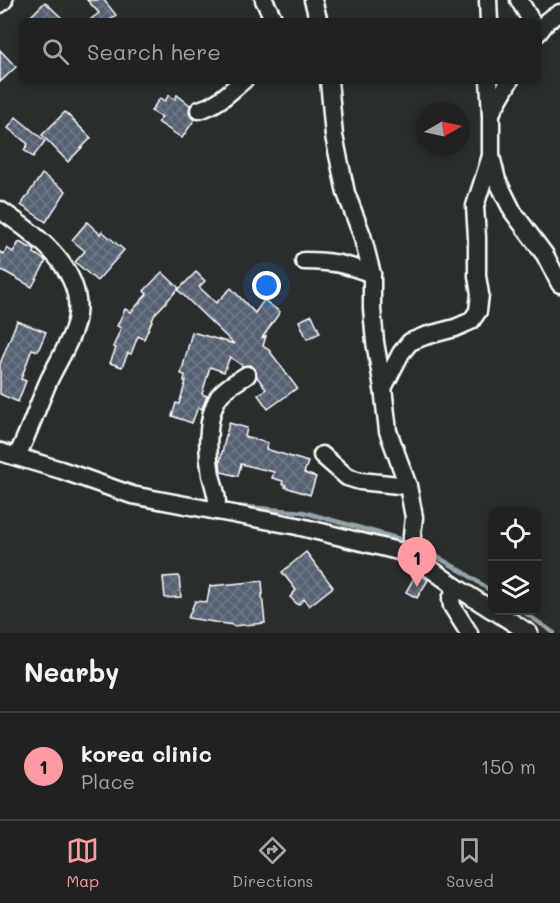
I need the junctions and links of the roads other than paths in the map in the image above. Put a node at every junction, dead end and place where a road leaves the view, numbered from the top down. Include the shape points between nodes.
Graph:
1 (4, 0) edge
2 (264, 0) edge
3 (313, 0) edge
4 (488, 0) edge
5 (519, 0) edge
6 (0, 4) edge
7 (560, 13) edge
8 (273, 18) edge
9 (318, 18) edge
10 (489, 18) edge
11 (530, 18) edge
12 (542, 27) edge
13 (239, 84) edge
14 (329, 84) edge
15 (489, 84) edge
16 (508, 84) edge
17 (199, 110) dead end
18 (491, 114) junction
19 (491, 156) junction
20 (0, 210) edge
21 (304, 261) dead end
22 (372, 274) junction
23 (560, 284) edge
24 (247, 375) dead end
25 (383, 388) junction
26 (0, 452) edge
27 (322, 455) dead end
28 (17, 456) junction
29 (408, 486) junction
30 (216, 511) junction
31 (410, 554) junction
32 (456, 587) junction
33 (488, 607) edge
34 (501, 615) edge
35 (469, 633) edge
36 (529, 633) edge

1 - 6 street
2 - 8 street
3 - 9 street
4 - 10 street
5 - 11 street
7 - 12 street
13 - 17 street via 218,103
14 - 22 street via 334,136 346,193
15 - 18 street
16 - 18 street
18 - 19 street
19 - 23 street via 497,180 513,212 545,255
19 - 25 street via 475,206 478,311 471,321 410,342
20 - 28 street via 39,238 53,254 68,274 78,303 74,328
21 - 22 street via 331,261
22 - 25 street via 375,342
24 - 30 street via 219,397 209,428
25 - 29 street via 388,431
26 - 28 street
27 - 29 street via 347,477
28 - 30 street via 132,495
29 - 31 street via 414,518
30 - 31 street
31 - 32 street
32 - 33 street
32 - 35 street via 452,606
34 - 36 street

